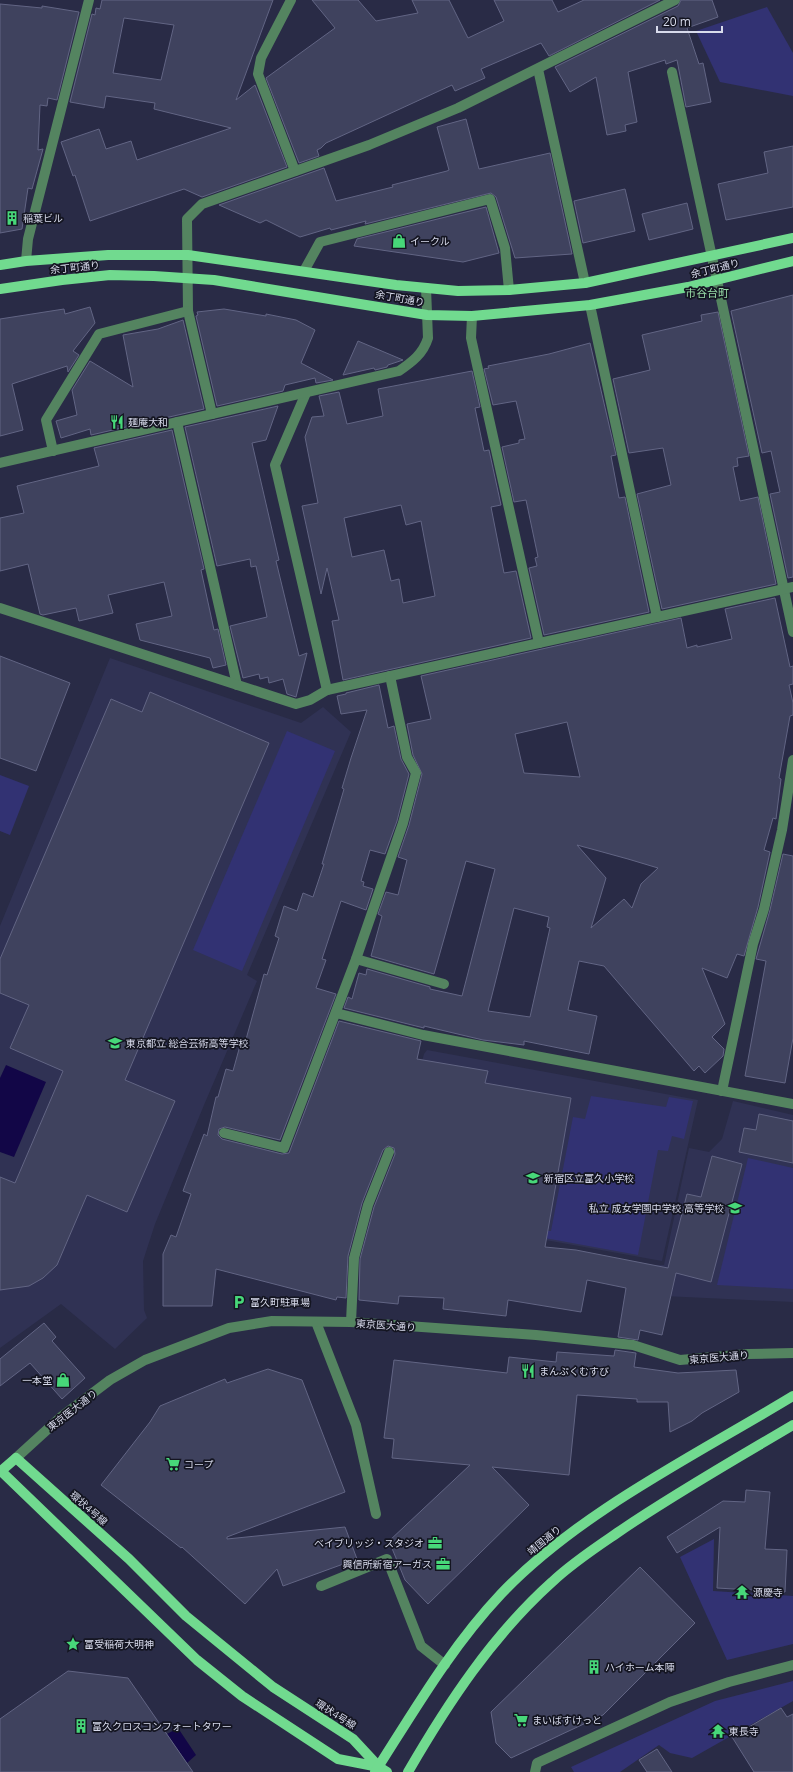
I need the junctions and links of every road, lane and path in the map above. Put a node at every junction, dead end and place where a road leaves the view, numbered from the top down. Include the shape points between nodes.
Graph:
1 (89, 0) edge
2 (291, 0) edge
3 (674, 0) edge
4 (538, 69) junction
5 (672, 72) dead end
6 (295, 171) junction
7 (793, 238) edge
8 (188, 255) junction
9 (713, 256) junction
10 (26, 260) junction
11 (793, 262) edge
12 (0, 265) edge
13 (304, 271) junction
14 (188, 278) junction
15 (717, 280) junction
16 (585, 283) junction
17 (426, 288) junction
18 (0, 290) edge
19 (509, 290) junction
20 (590, 305) junction
21 (188, 311) junction
22 (427, 314) junction
23 (472, 316) junction
24 (306, 393) junction
25 (212, 414) junction
26 (177, 422) junction
27 (53, 451) junction
28 (0, 463) edge
29 (788, 588) edge
30 (0, 608) edge
31 (657, 617) junction
32 (793, 632) edge
33 (539, 643) junction
34 (390, 676) junction
35 (236, 685) junction
36 (327, 690) junction
37 (793, 760) edge
38 (356, 959) junction
39 (444, 984) dead end
40 (336, 1013) junction
41 (722, 1091) junction
42 (793, 1104) edge
43 (224, 1132) dead end
44 (388, 1152) dead end
45 (316, 1322) junction
46 (351, 1322) junction
47 (793, 1353) edge
48 (793, 1396) edge
49 (793, 1425) edge
50 (16, 1458) junction
51 (0, 1472) edge
52 (376, 1514) dead end
53 (321, 1586) dead end
54 (445, 1665) junction
55 (793, 1665) edge
56 (380, 1770) edge
57 (408, 1772) edge
58 (535, 1772) edge

1 - 10 street via 28,239
2 - 6 street via 261,58 258,74
3 - 4 street
4 - 6 street via 458,108 376,143
4 - 16 street
5 - 9 street
6 - 8 street via 202,204 187,219
7 - 9 main road, 余丁町通り
8 - 10 main road, 余丁町通り via 108,255
8 - 13 main road, 余丁町通り
8 - 14 street
9 - 15 street
9 - 16 main road, 余丁町通り
10 - 12 main road, 余丁町通り
11 - 15 main road, 余丁町通り
13 - 17 main road, 余丁町通り
13 - 19 street via 320,242 490,199 505,248
14 - 18 main road, 余丁町通り via 110,275
14 - 21 street
14 - 22 main road, 余丁町通り
15 - 20 main road, 余丁町通り
15 - 29 street
16 - 19 main road, 余丁町通り
17 - 19 main road, 余丁町通り via 458,291
17 - 22 street
20 - 23 main road, 余丁町通り
20 - 31 street
21 - 25 street
21 - 27 street via 99,334 46,420
22 - 23 main road, 余丁町通り
22 - 24 street via 428,338 416,360 399,371
23 - 33 street via 471,338
24 - 25 street
24 - 36 street via 275,465
25 - 26 street
26 - 27 street
26 - 35 street
27 - 28 street
29 - 31 street
29 - 32 street
30 - 35 street
31 - 33 street
33 - 34 street
34 - 36 street
34 - 38 street via 407,757 416,773 404,823
35 - 36 street via 296,704 310,700
37 - 41 street via 782,830 753,944
38 - 39 street
38 - 40 street
40 - 41 street via 423,1035
40 - 43 street via 284,1148
41 - 42 street
44 - 46 street via 368,1205 354,1258
45 - 46 street, 東京医大通り
45 - 50 street, 東京医大通り via 272,1321 229,1328 145,1360 110,1380 61,1417
45 - 52 street via 356,1425
46 - 47 street, 東京医大通り via 536,1335 633,1346 680,1360
48 - 54 main road, 靖国通り via 633,1492 574,1531 501,1594
49 - 57 main road via 650,1511 590,1551 552,1581 466,1678
50 - 51 main road
50 - 56 main road, 環状4号線 via 129,1559 186,1616 272,1687 353,1739
51 - 56 main road via 198,1660 242,1696 338,1760
53 - 54 street via 387,1559 421,1646
54 - 56 main road, 靖国通り
55 - 58 street via 729,1682 670,1702 537,1763

